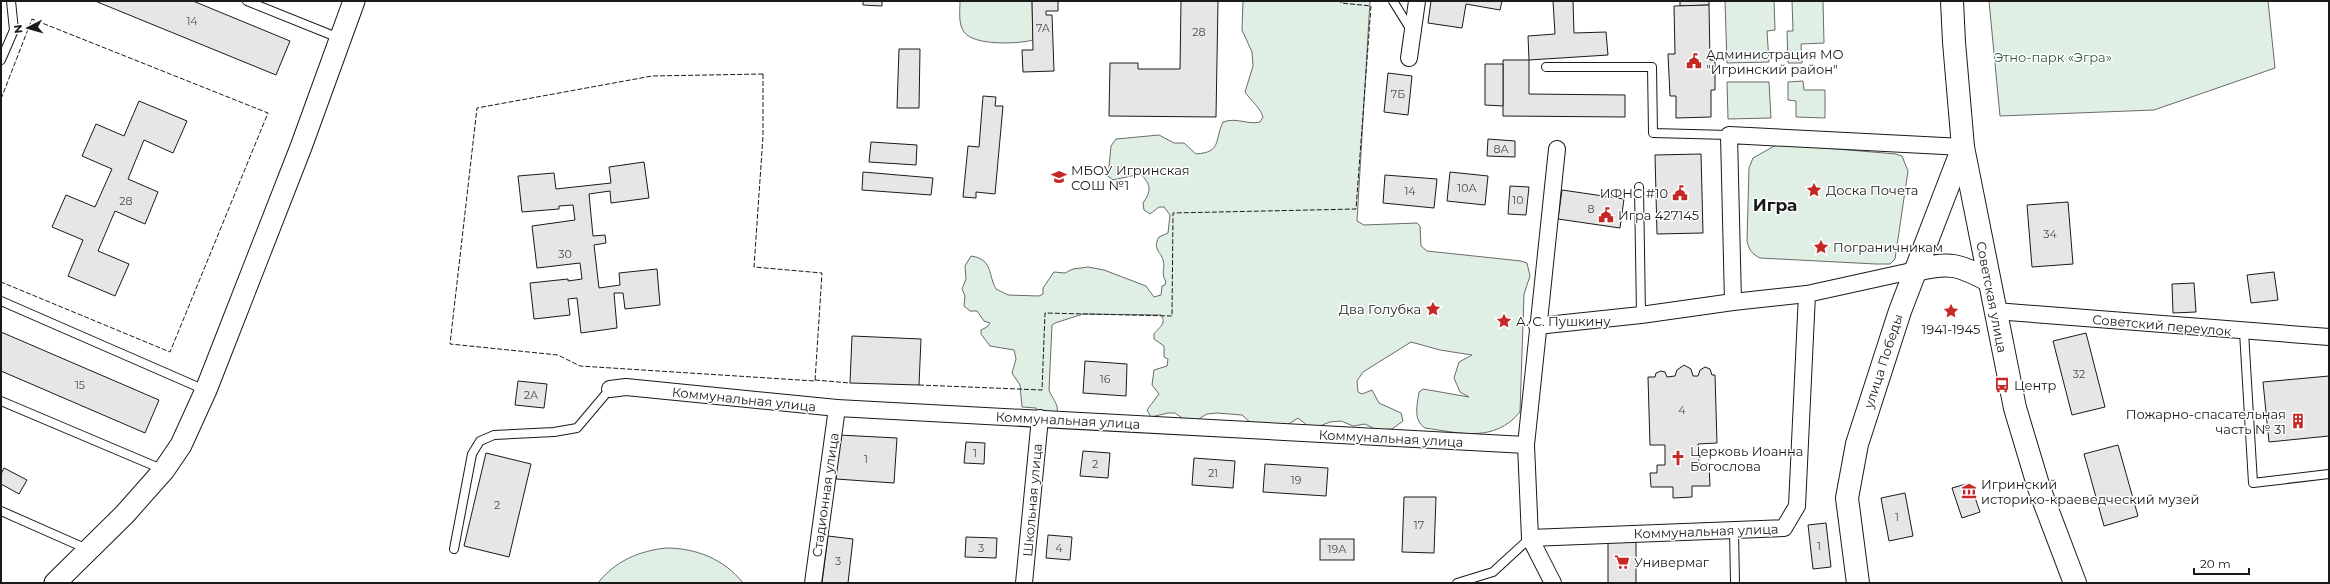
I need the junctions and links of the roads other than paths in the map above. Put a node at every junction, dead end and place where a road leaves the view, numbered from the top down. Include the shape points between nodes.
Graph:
1 (11, 1) edge
2 (354, 1) edge
3 (1393, 1) edge
4 (1417, 1) edge
5 (1952, 1) edge
6 (252, 2) edge
7 (1412, 31) junction
8 (340, 38) junction
9 (1409, 58) dead end
10 (1, 60) edge
11 (1546, 67) dead end
12 (1729, 135) junction
13 (1963, 147) junction
14 (1557, 149) dead end
15 (1639, 187) dead end
16 (1916, 270) junction
17 (1988, 280) junction
18 (1807, 294) junction
19 (1, 301) edge
20 (1733, 302) junction
21 (1995, 311) junction
22 (1641, 315) junction
23 (1537, 326) junction
24 (2244, 332) junction
25 (2329, 337) edge
26 (610, 389) joint
27 (206, 390) junction
28 (1, 401) edge
29 (837, 408) junction
30 (1040, 418) junction
31 (1526, 445) junction
32 (164, 470) junction
33 (2329, 474) edge
34 (1, 511) edge
35 (1734, 530) junction
36 (1530, 538) junction
37 (87, 549) junction
38 (454, 549) dead end
39 (55, 583) edge
40 (813, 583) edge
41 (1024, 583) edge
42 (1457, 583) edge
43 (1553, 583) edge
44 (1735, 583) edge
45 (1858, 583) edge
46 (2075, 583) edge

1 - 10 lane via 14,30
2 - 8 street
3 - 7 lane
4 - 7 street
5 - 13 main road, Советская улица
6 - 8 lane
7 - 9 street
8 - 27 street via 301,147
11 - 12 lane via 1652,67 1653,133
12 - 13 street
12 - 20 street
13 - 16 main road, улица Победы
13 - 17 main road, Советская улица
14 - 23 street
15 - 22 lane
16 - 17 main road via 1942,263 1964,267
16 - 18 street
16 - 45 main road, улица Победы via 1856,444 1848,498
17 - 21 main road, Советская улица
18 - 20 street
18 - 35 street, Коммунальная улица via 1797,506 1784,528
19 - 27 lane
20 - 22 street
21 - 24 street, Советский переулок
21 - 46 main road, Советская улица via 2015,408 2032,466
22 - 23 street
23 - 31 street
24 - 25 street, Советский переулок
24 - 33 lane via 2253,483
26 - 29 street, Коммунальная улица via 626,387
26 - 38 lane via 577,428 554,432 494,435 480,441 472,454
27 - 32 street via 181,445
28 - 32 lane
29 - 30 street, Коммунальная улица
29 - 40 street, Стадионная улица
30 - 31 street, Коммунальная улица
30 - 41 street, Школьная улица
31 - 36 street
32 - 37 street via 125,514
34 - 37 lane
35 - 36 street, Коммунальная улица
35 - 44 lane
36 - 42 lane via 1493,572
36 - 43 street
37 - 39 street

